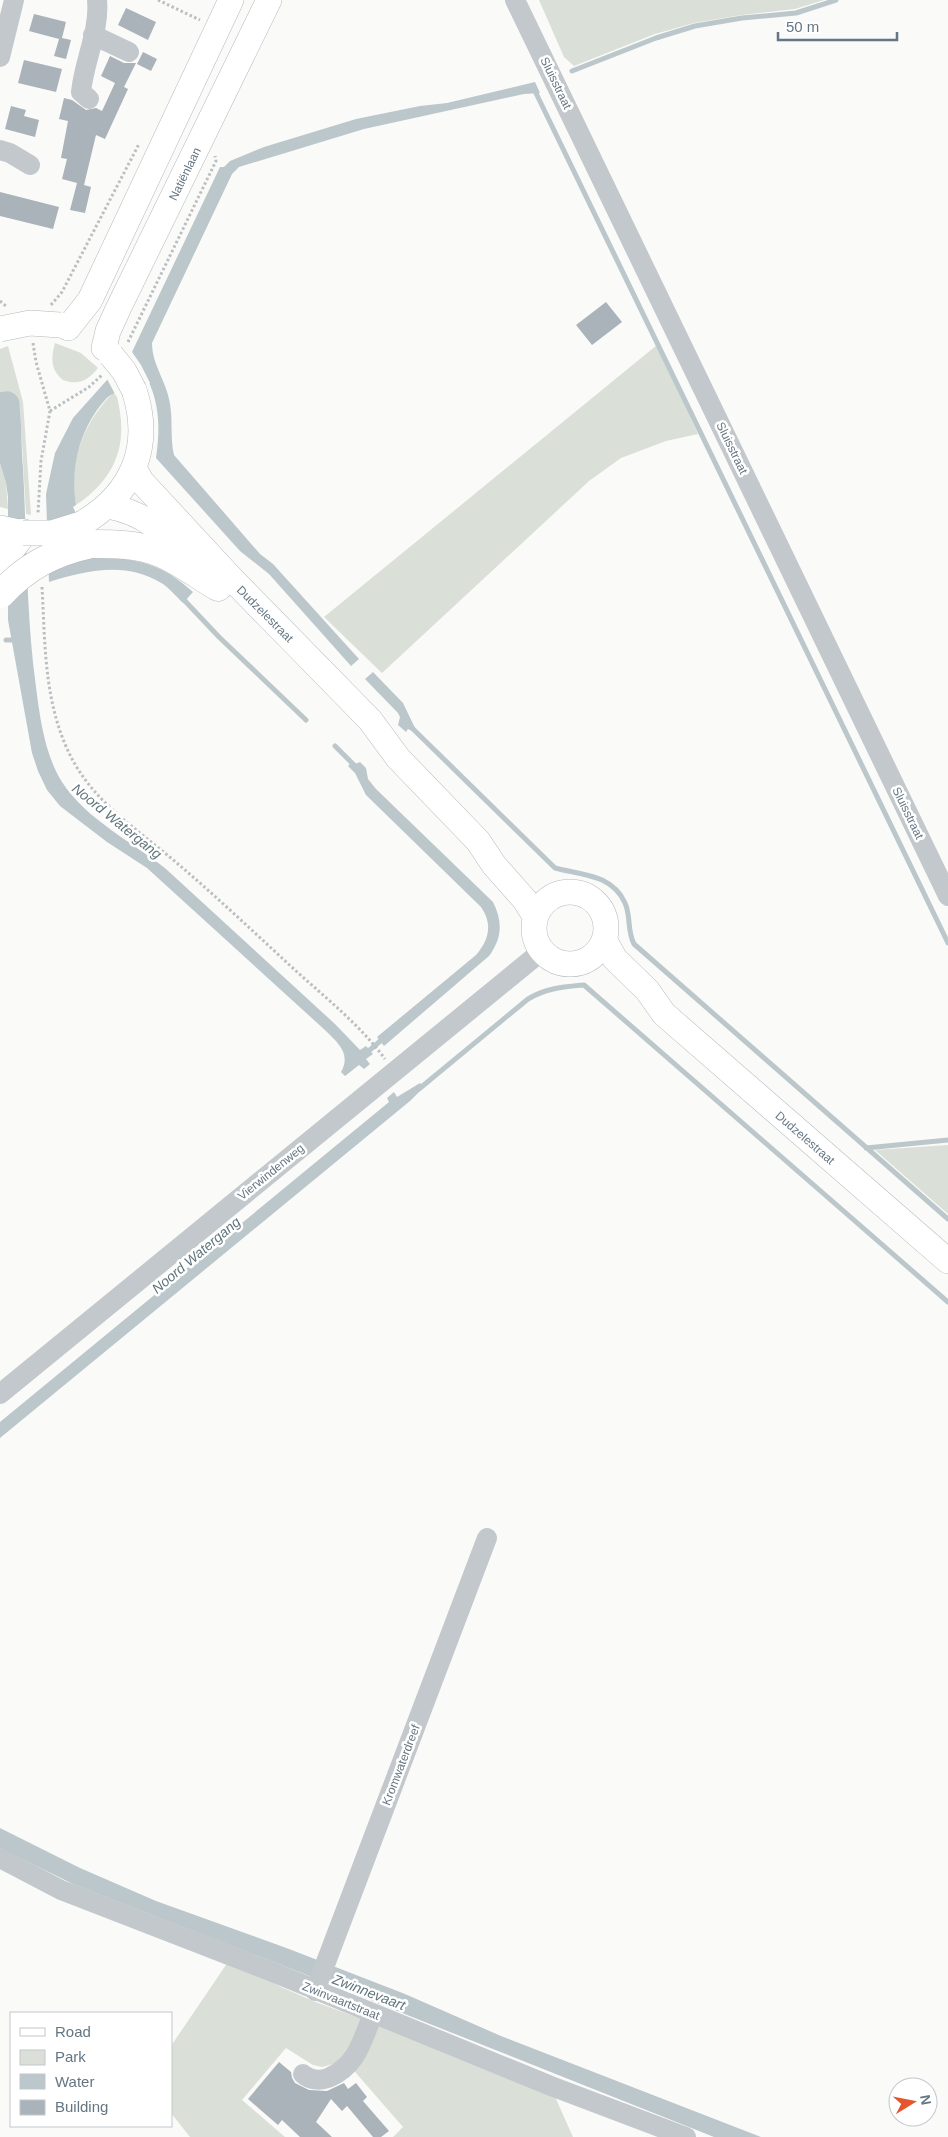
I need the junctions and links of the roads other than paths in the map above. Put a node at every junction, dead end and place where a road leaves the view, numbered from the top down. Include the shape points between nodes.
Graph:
1 (14, 0) edge
2 (97, 0) edge
3 (231, 0) edge
4 (269, 0) edge
5 (515, 0) edge
6 (94, 35) junction
7 (129, 52) dead end
8 (0, 57) edge
9 (89, 99) dead end
10 (0, 150) edge
11 (30, 165) dead end
12 (58, 321) junction
13 (0, 329) edge
14 (111, 355) junction
15 (134, 468) junction
16 (108, 506) junction
17 (16, 526) edge
18 (86, 534) junction
19 (1, 562) edge
20 (218, 587) junction
21 (1, 595) edge
22 (398, 758) junction
23 (478, 840) junction
24 (554, 895) junction
25 (948, 896) edge
26 (535, 916) junction
27 (605, 941) junction
28 (542, 952) junction
29 (587, 961) junction
30 (664, 1014) junction
31 (948, 1261) edge
32 (0, 1394) edge
33 (487, 1538) dead end
34 (0, 1858) edge
35 (317, 1987) junction
36 (373, 2014) junction
37 (302, 2074) dead end
38 (686, 2137) edge

1 - 8 street
2 - 6 street
3 - 12 main road via 90,300
4 - 14 main road, Natiënlaan via 108,331
5 - 25 street, Sluisstraat
6 - 7 street
6 - 9 street via 81,92
10 - 11 street
12 - 13 main road, bridge
12 - 14 main road via 89,337
14 - 15 main road, bridge via 134,390 141,417 140,447
15 - 16 main road
15 - 22 main road, Dudzelestraat via 141,481 230,577 370,720
16 - 18 main road
16 - 20 main road, Dudzelestraat via 141,516 155,525
17 - 18 main road, bridge via 52,533
17 - 19 highway
18 - 20 highway via 113,544 161,553
18 - 21 highway, bridge via 68,549 45,559 15,579
20 - 22 main road, Dudzelestraat via 359,729
22 - 23 main road, Dudzelestraat
23 - 24 main road, Dudzelestraat via 502,854 537,887
23 - 26 main road, Dudzelestraat
24 - 26 main road via 543,903
24 - 27 main road via 568,891 583,893 595,901 607,927
26 - 28 main road via 536,940
27 - 29 main road
27 - 30 main road, Dudzelestraat via 615,959 647,990
28 - 29 main road via 563,964
28 - 32 street, Vierwindenweg
29 - 30 main road, Dudzelestraat via 637,1002
30 - 31 main road, Dudzelestraat
33 - 35 street, Kromwaterdreef
34 - 35 street, Zwinvaartstraat via 61,1890
35 - 36 street, Zwinvaartstraat
36 - 37 street via 349,2065 324,2079 312,2079
36 - 38 street, Zwinvaartstraat

